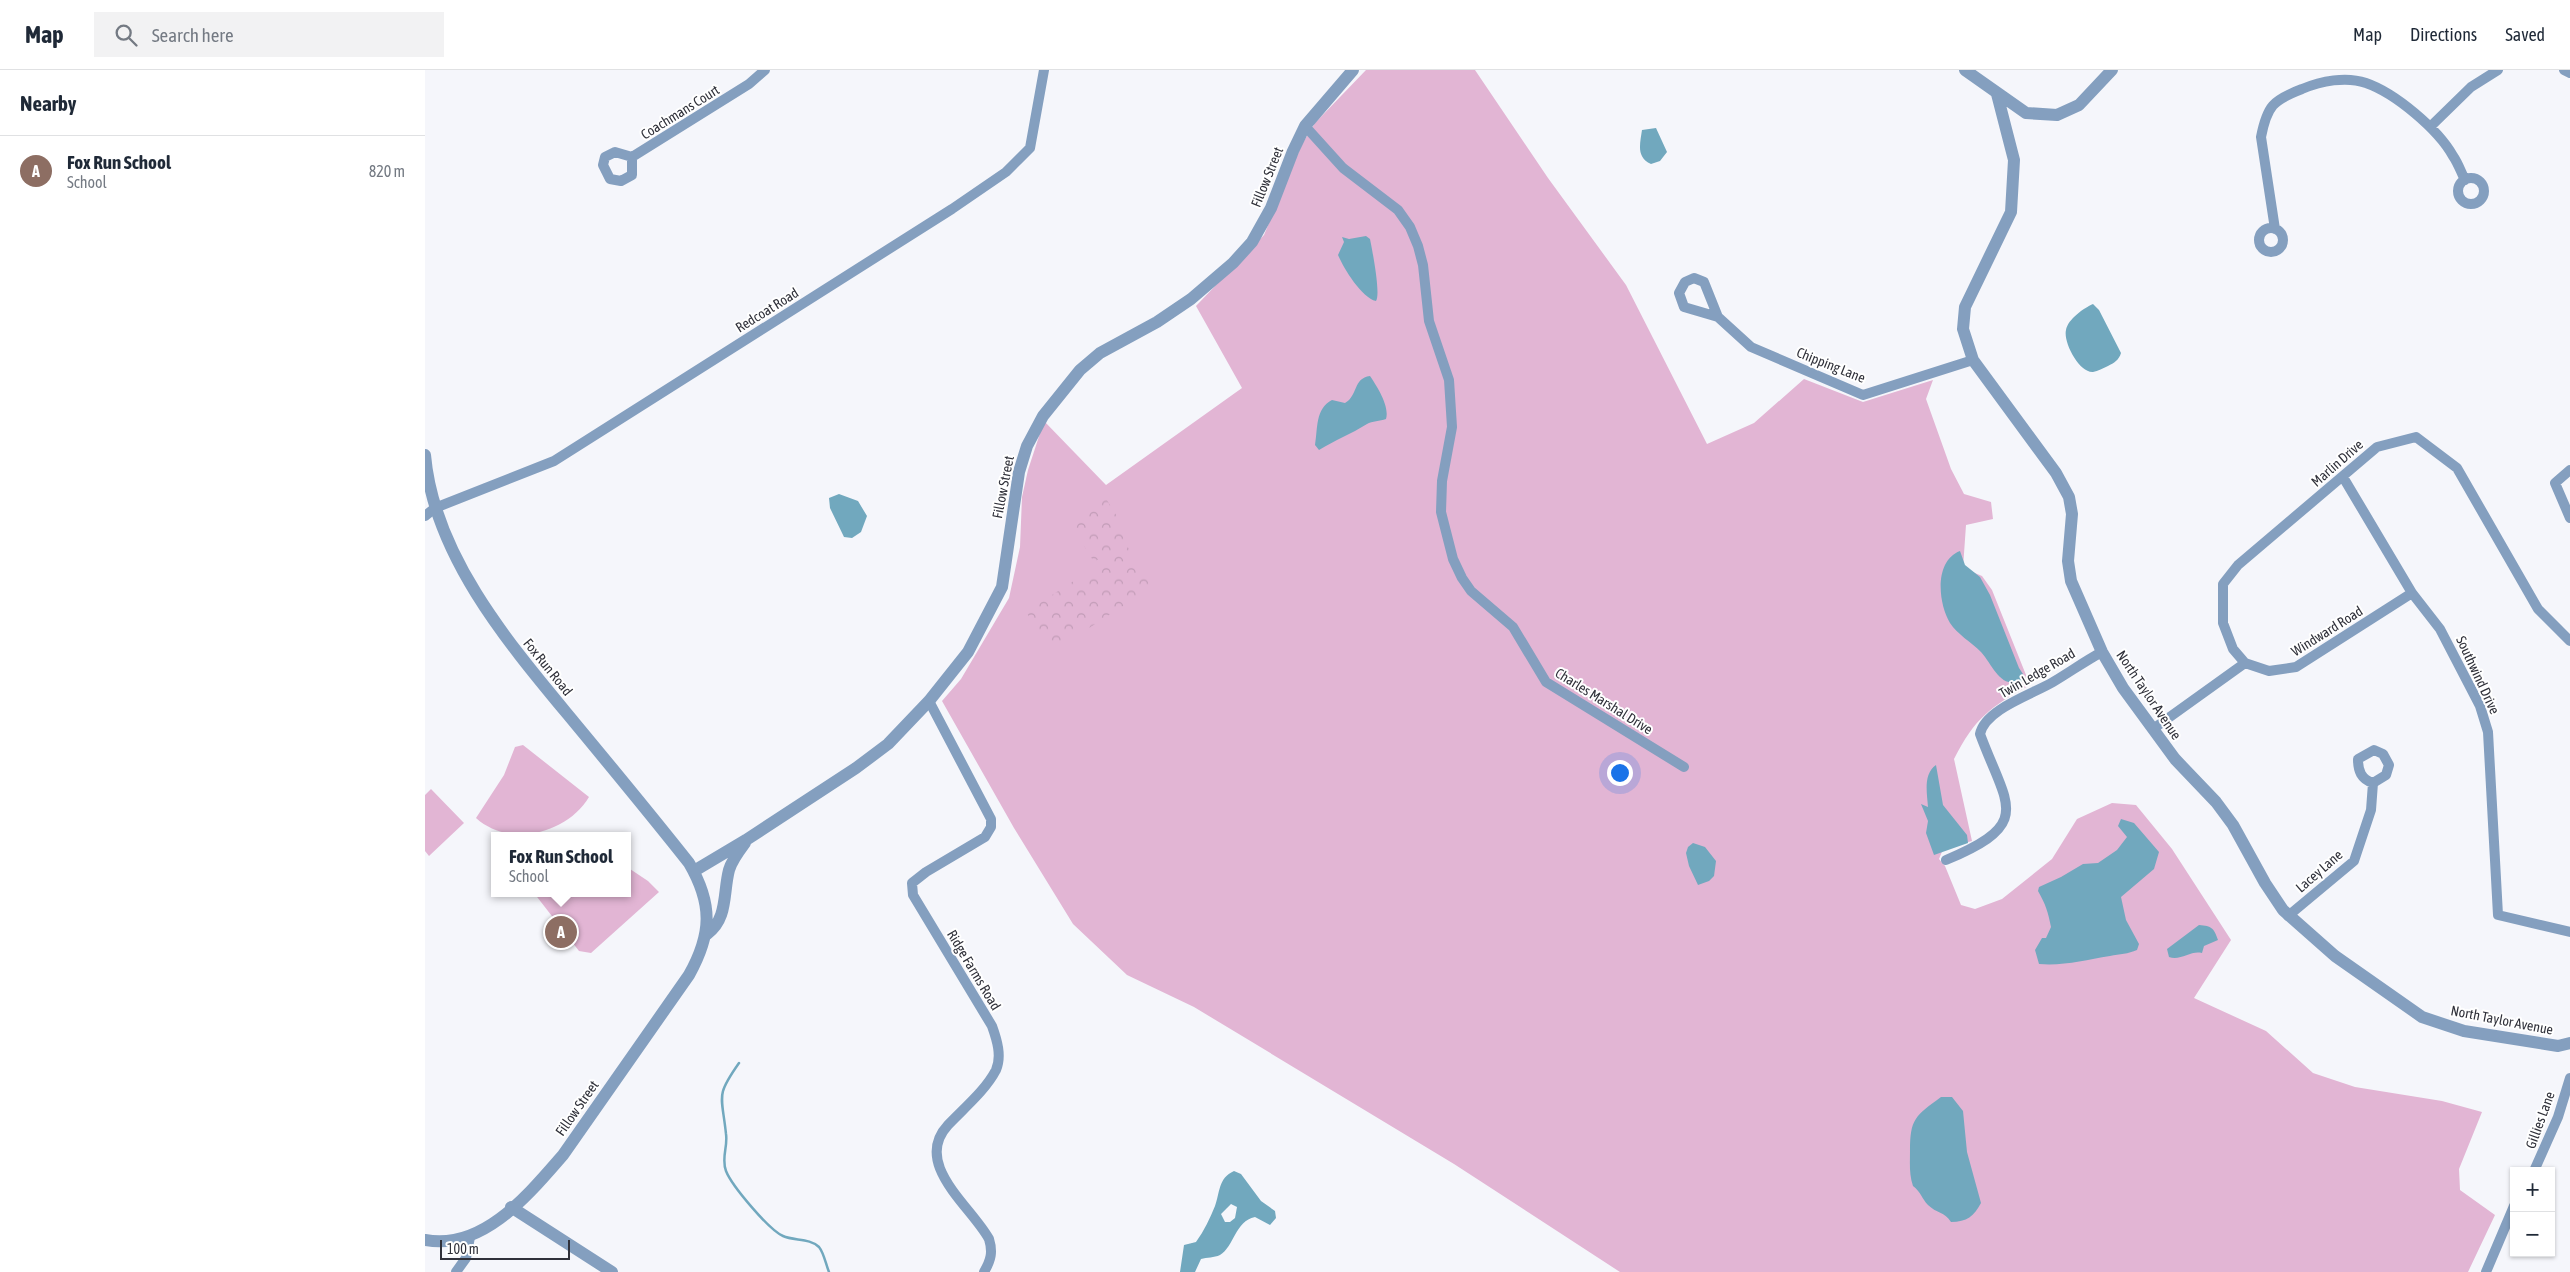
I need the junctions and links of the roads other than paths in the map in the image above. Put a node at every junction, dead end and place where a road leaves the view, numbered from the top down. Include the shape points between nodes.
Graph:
1 (765, 70) edge
2 (1044, 70) edge
3 (1353, 70) edge
4 (1965, 70) edge
5 (2111, 70) edge
6 (2498, 70) edge
7 (2564, 70) edge
8 (2570, 73) edge
9 (1997, 94) junction
10 (1305, 126) junction
11 (2430, 127) junction
12 (632, 157) dead end
13 (2465, 180) dead end
14 (2275, 229) dead end
15 (1718, 317) dead end
16 (1973, 360) junction
17 (425, 455) edge
18 (2570, 470) edge
19 (2343, 477) junction
20 (430, 512) edge
21 (2570, 518) edge
22 (2412, 593) junction
23 (2570, 641) edge
24 (2102, 652) junction
25 (2245, 663) junction
26 (929, 701) junction
27 (2153, 730) junction
28 (1684, 767) dead end
29 (2373, 783) dead end
30 (746, 840) junction
31 (1945, 860) dead end
32 (694, 871) junction
33 (727, 888) junction
34 (705, 898) junction
35 (2288, 916) junction
36 (2570, 932) edge
37 (707, 934) junction
38 (2570, 1043) edge
39 (2570, 1078) edge
40 (2536, 1167) edge
41 (511, 1207) junction
42 (2511, 1212) edge
43 (470, 1237) junction
44 (425, 1240) edge
45 (456, 1272) edge
46 (612, 1272) edge
47 (984, 1272) edge
48 (2486, 1272) edge

1 - 12 street, Coachmans Court via 749,84
2 - 20 street, Redcoat Road via 1030,148 1006,172 553,461
3 - 10 street, Fillow Street
4 - 9 street
5 - 9 street via 2079,105 2057,115 2026,113
6 - 11 street via 2471,87
7 - 8 street
9 - 16 street, North Taylor Avenue via 2014,160 2011,212 1965,308 1963,329
10 - 26 street, Fillow Street via 1264,223 1239,256 1191,298 1157,322 1100,353 1080,370 1043,416 1027,446 1019,472 1002,587 968,652
10 - 28 street, Charles Marshal Drive via 1343,168 1398,210 1418,246 1429,322 1449,380 1451,427 1442,481 1441,512 1453,559 1463,578 1471,591 1513,628 1546,682
11 - 13 street via 2453,155
11 - 14 street via 2385,92 2364,82 2337,80 2314,84 2282,96 2269,107 2261,137
15 - 16 street, Chipping Lane via 1742,340 1762,352 1863,395
16 - 24 street, North Taylor Avenue via 2065,489 2072,514 2068,570
17 - 20 street, Fox Run Road
18 - 21 street via 2555,483
19 - 22 street, Southwind Drive
19 - 23 street, Marlin Drive via 2377,447 2416,438 2457,468 2537,610
19 - 25 street, Marlin Drive via 2237,565 2223,584 2223,623 2233,649
20 - 32 street, Fox Run Road via 509,644
22 - 25 street, Windward Road via 2296,667 2269,671
22 - 36 street, Southwind Drive via 2440,629 2480,706 2488,732 2498,915
24 - 27 street, North Taylor Avenue
24 - 31 street, Twin Ledge Road via 2050,684 2016,700 1984,724 1980,734 2002,786 2006,805 2004,820 1983,843
25 - 27 street
26 - 30 street, Fillow Street via 889,744
26 - 47 street, Ridge Farms Road via 991,819 991,827 985,837 912,883 913,895 997,1039 1000,1062 996,1070 942,1131 935,1150 941,1174 989,1239 991,1260
27 - 35 street, North Taylor Avenue via 2222,810 2274,899
29 - 35 street, Lacey Lane via 2371,810 2353,861
30 - 32 street, Fillow Street
30 - 33 street, Fillow Street via 729,868
32 - 34 street, Fillow Street
33 - 34 street
33 - 37 street, Fillow Street via 720,920
34 - 37 street, Fillow Street
35 - 38 street, North Taylor Avenue via 2335,956 2423,1017 2474,1032 2558,1046
37 - 41 street, Fillow Street via 689,975 563,1155
39 - 40 street, Gillies Lane via 2558,1117
41 - 43 street, Fillow Street via 490,1226
41 - 46 street
42 - 48 street
43 - 44 street, Fillow Street via 454,1241
43 - 45 street via 465,1258

